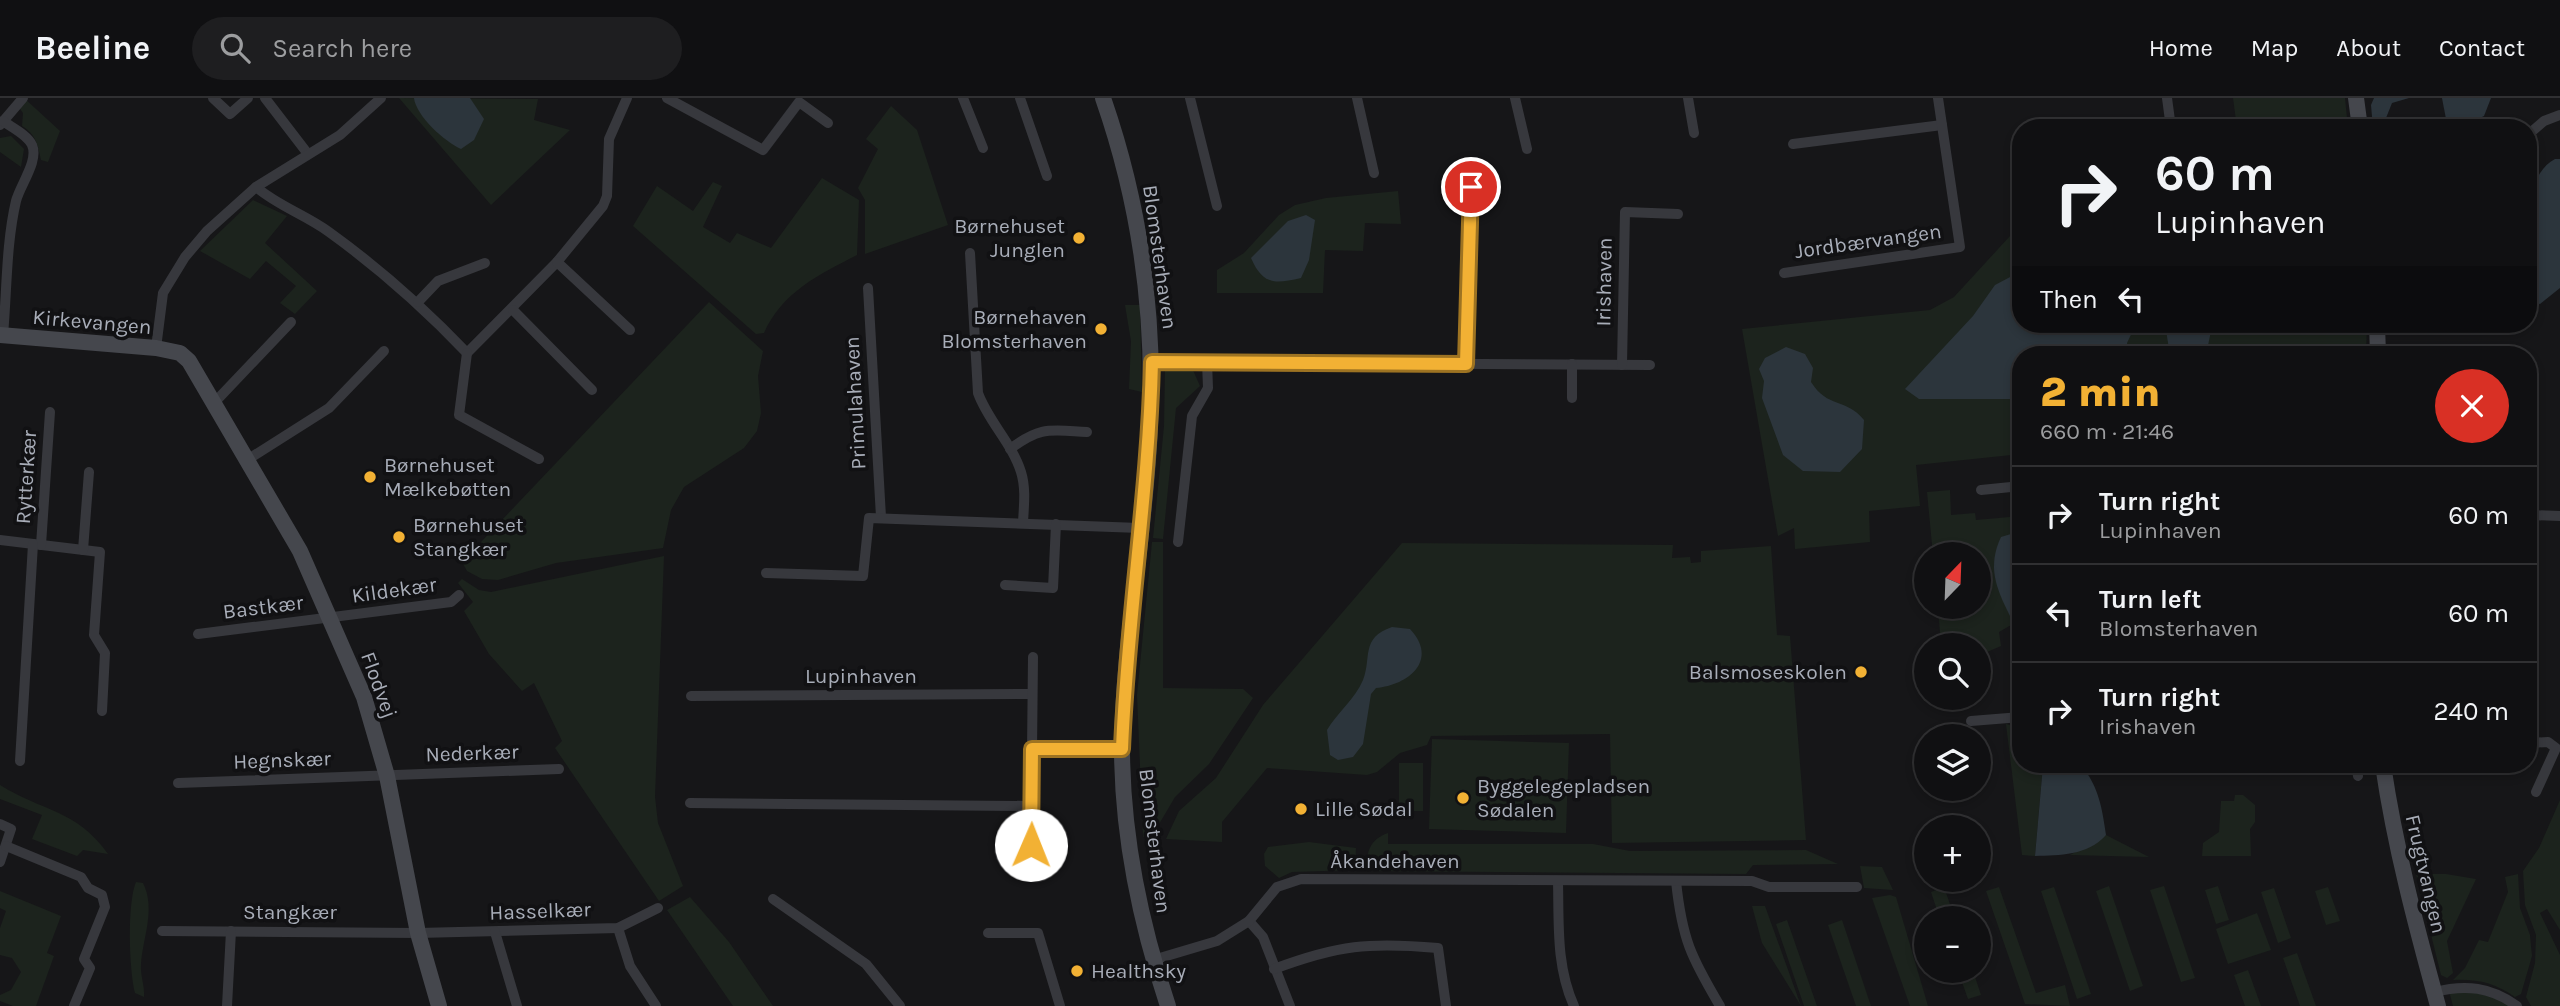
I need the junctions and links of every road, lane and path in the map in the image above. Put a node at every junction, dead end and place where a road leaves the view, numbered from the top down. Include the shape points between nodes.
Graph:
1 (23, 98) edge
2 (213, 98) edge
3 (248, 98) edge
4 (265, 98) edge
5 (381, 98) edge
6 (627, 98) edge
7 (667, 98) edge
8 (963, 98) edge
9 (1020, 98) edge
10 (1103, 98) edge
11 (1190, 98) edge
12 (1357, 98) edge
13 (1515, 98) edge
14 (1688, 98) edge
15 (1938, 98) edge
16 (2166, 98) edge
17 (2356, 98) edge
18 (2560, 115) edge
19 (2170, 119) edge
20 (2359, 119) edge
21 (1, 123) edge
22 (828, 123) dead end
23 (1942, 125) junction
24 (2537, 127) edge
25 (1694, 133) dead end
26 (1793, 144) dead end
27 (983, 148) dead end
28 (1527, 149) dead end
29 (308, 154) junction
30 (1374, 173) dead end
31 (1047, 176) dead end
32 (256, 187) junction
33 (1471, 187) dead end
34 (1217, 206) dead end
35 (1678, 214) dead end
36 (970, 253) dead end
37 (485, 262) dead end
38 (557, 262) junction
39 (1784, 273) dead end
40 (868, 288) dead end
41 (418, 302) junction
42 (513, 310) junction
43 (291, 322) dead end
44 (630, 330) dead end
45 (1, 335) edge
46 (156, 348) junction
47 (384, 351) dead end
48 (180, 353) joint
49 (467, 353) junction
50 (1152, 362) junction
51 (1207, 362) junction
52 (1466, 364) junction
53 (1572, 364) junction
54 (1622, 365) junction
55 (1650, 365) dead end
56 (592, 390) dead end
57 (1572, 398) dead end
58 (214, 403) junction
59 (50, 412) dead end
60 (1087, 432) dead end
61 (1010, 449) junction
62 (539, 459) dead end
63 (247, 460) junction
64 (89, 472) dead end
65 (2012, 487) edge
66 (1981, 490) dead end
67 (2537, 515) edge
68 (2560, 516) edge
69 (881, 517) junction
70 (1023, 522) junction
71 (1056, 524) junction
72 (1140, 528) junction
73 (0, 540) edge
74 (1178, 542) dead end
75 (37, 545) junction
76 (83, 550) junction
77 (766, 573) dead end
78 (1004, 585) dead end
79 (459, 594) dead end
80 (332, 618) junction
81 (198, 634) dead end
82 (1033, 657) dead end
83 (1032, 694) junction
84 (691, 696) dead end
85 (102, 711) dead end
86 (2012, 718) edge
87 (1970, 721) dead end
88 (2537, 743) edge
89 (1032, 749) junction
90 (1122, 749) junction
91 (20, 761) dead end
92 (559, 769) dead end
93 (2384, 773) edge
94 (387, 776) junction
95 (178, 782) dead end
96 (2536, 792) dead end
97 (690, 803) dead end
98 (1031, 806) junction
99 (0, 824) edge
100 (1031, 845) dead end
101 (6, 846) junction
102 (0, 862) edge
103 (1558, 881) junction
104 (1676, 881) junction
105 (1857, 887) dead end
106 (773, 899) dead end
107 (658, 908) dead end
108 (1249, 921) junction
109 (618, 928) junction
110 (162, 931) dead end
111 (231, 931) junction
112 (495, 932) junction
113 (418, 933) junction
114 (988, 933) dead end
115 (1153, 960) junction
116 (1274, 969) junction
117 (2436, 999) edge
118 (75, 1006) edge
119 (227, 1006) edge
120 (439, 1006) edge
121 (517, 1006) edge
122 (656, 1006) edge
123 (900, 1006) edge
124 (1060, 1006) edge
125 (1168, 1006) edge
126 (1290, 1006) edge
127 (1446, 1006) edge
128 (1574, 1006) edge
129 (1720, 1006) edge
130 (2517, 1006) edge

1 - 21 street
2 - 3 street via 230,114
4 - 29 street
5 - 29 street via 340,135
6 - 38 street via 609,139 603,206
7 - 22 street via 763,150 799,102
8 - 27 street
9 - 31 street
10 - 50 street, Blomsterhaven via 1136,215
11 - 34 street
12 - 30 street
13 - 28 street
14 - 25 street
15 - 23 street, Jordbærvangen
16 - 19 street
17 - 20 street
18 - 24 street
21 - 45 street via 33,145 11,228
23 - 26 street
23 - 39 street, Jordbærvangen via 1960,247
29 - 32 street
32 - 41 street via 331,233
32 - 46 street via 207,231 170,279 160,303
33 - 52 street
35 - 54 street, Irishaven via 1625,212
36 - 61 street via 978,393
37 - 41 street via 438,281
38 - 42 street
38 - 44 street
40 - 69 street, Primulahaven
41 - 49 street
42 - 49 street
42 - 56 street
43 - 58 street
45 - 46 street, Kirkevangen
46 - 48 street, Kirkevangen
47 - 63 street via 329,408
48 - 58 street, Flodvej
49 - 62 street via 459,415
50 - 51 street
50 - 72 street, Blomsterhaven
51 - 52 street
51 - 74 street via 1208,388 1192,416
52 - 53 street
53 - 54 street
53 - 57 street
54 - 55 street
58 - 63 street, Flodvej
59 - 75 street, Rytterkær
60 - 61 street via 1032,432
61 - 70 street via 1021,469
63 - 80 street, Flodvej via 300,551
64 - 76 street
65 - 66 street
67 - 68 street
69 - 70 street
69 - 77 street via 869,518 863,576
70 - 71 street
71 - 72 street
71 - 78 street via 1053,588
72 - 90 street, Blomsterhaven
73 - 75 street, Rytterkær
75 - 76 street, Rytterkær
75 - 91 street, Rytterkær
76 - 85 street via 100,552 94,635 106,653
79 - 80 street, Kildekær via 451,602
80 - 81 street, Bastkær
80 - 94 street, Flodvej via 364,697
82 - 83 street
83 - 84 street, Lupinhaven
83 - 89 street
86 - 87 street
88 - 96 street via 2548,742 2556,748
89 - 90 street
89 - 98 street
90 - 115 street, Blomsterhaven via 1133,870
92 - 94 street, Nederkær
93 - 117 street, Frugtvangen via 2410,908
94 - 95 street, Hegnskær
94 - 113 street, Flodvej
97 - 98 street
98 - 100 street
99 - 101 street via 11,829
101 - 102 street
101 - 118 street via 81,877 88,888 102,895 105,907 84,959 90,968
103 - 104 street, Åkandehaven
103 - 108 street, Åkandehaven via 1301,879 1278,887
103 - 128 street via 1559,951
104 - 105 street, Åkandehaven
104 - 129 street via 1691,957
106 - 123 street via 866,964
107 - 109 street, Hasselkær
108 - 115 street, Åkandehaven via 1217,941
108 - 116 street via 1264,937
109 - 112 street, Hasselkær
109 - 122 street via 630,966
110 - 111 street, Stangkær
111 - 113 street, Stangkær
111 - 119 street
112 - 113 street, Hasselkær
112 - 121 street
113 - 120 street, Flodvej
114 - 124 street via 1038,933
115 - 125 street, Blomsterhaven
116 - 126 street
116 - 127 street via 1323,951 1355,946 1438,948
117 - 130 street, Frugtvangen via 2473,986

